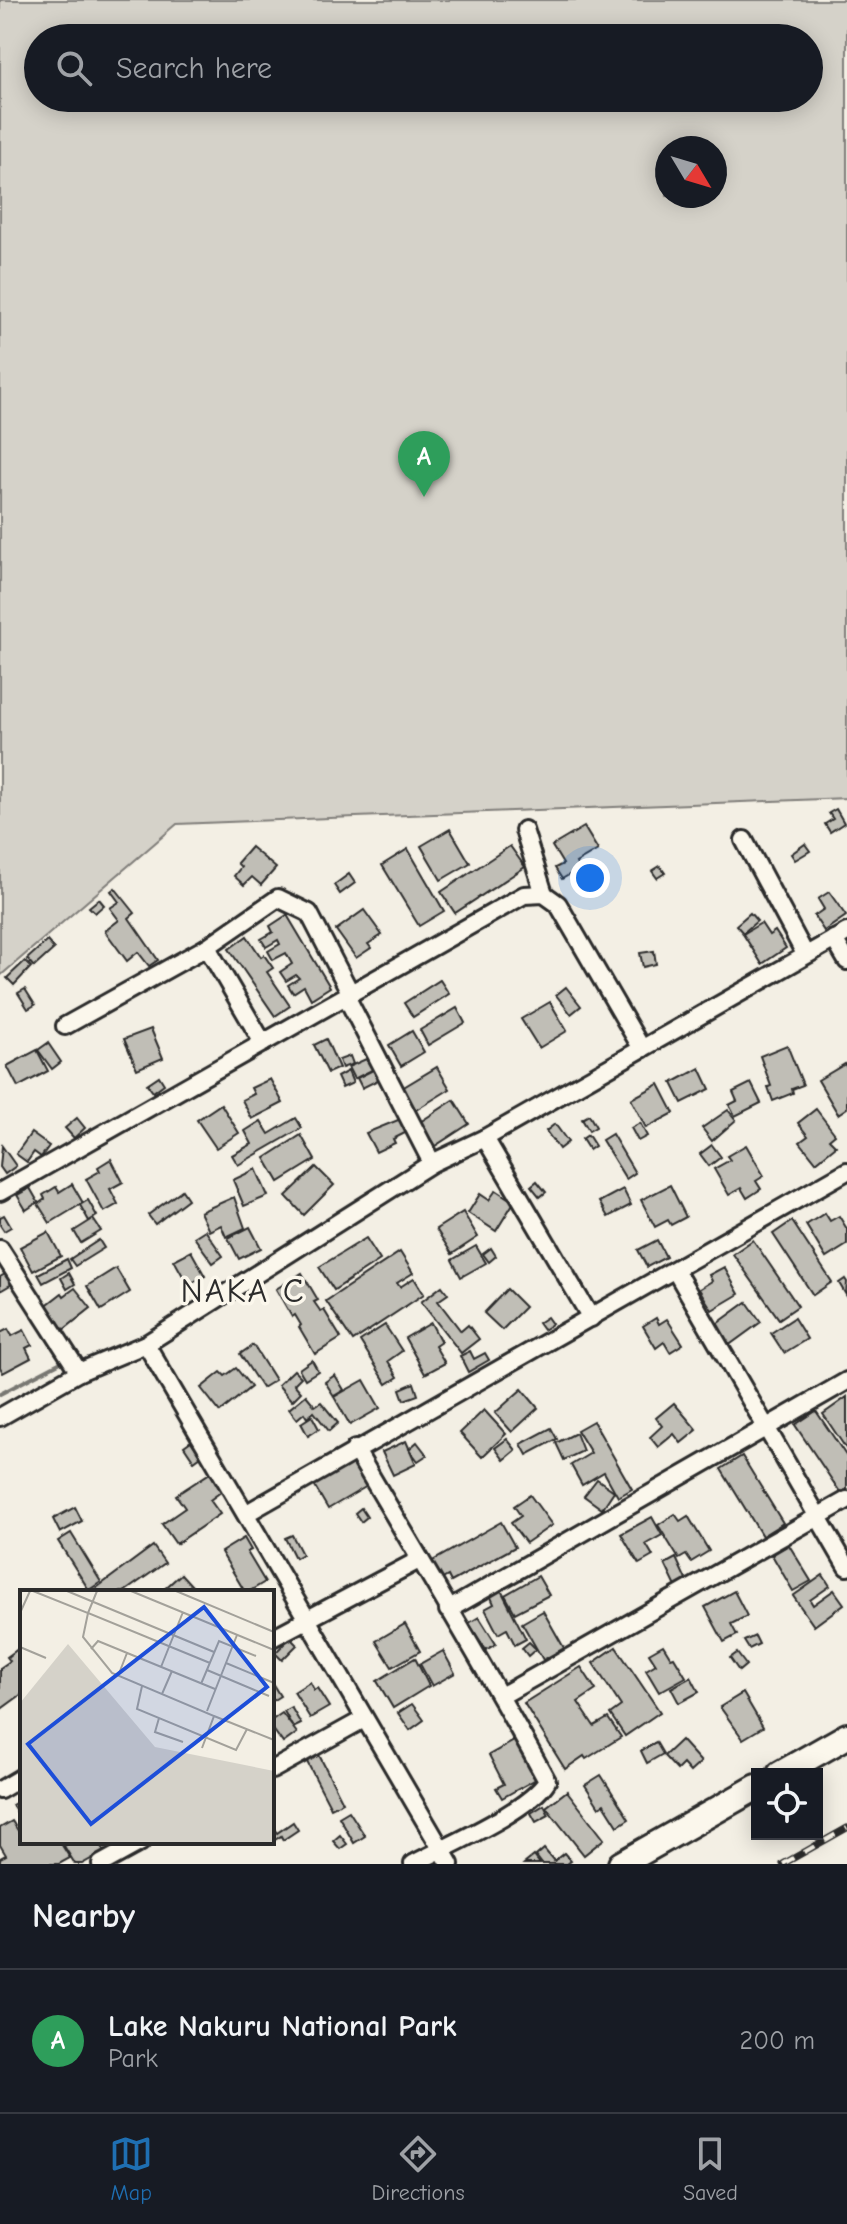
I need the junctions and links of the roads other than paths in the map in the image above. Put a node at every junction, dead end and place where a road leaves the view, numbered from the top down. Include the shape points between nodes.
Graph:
1 (524, 830) dead end
2 (744, 840) dead end
3 (544, 894) junction
4 (840, 935) edge
5 (207, 947) junction
6 (805, 954) junction
7 (847, 961) edge
8 (349, 996) junction
9 (65, 1026) dead end
10 (263, 1043) junction
11 (642, 1049) junction
12 (485, 1138) junction
13 (432, 1163) junction
14 (847, 1171) edge
15 (0, 1192) edge
16 (0, 1249) edge
17 (675, 1270) junction
18 (591, 1318) junction
19 (146, 1344) junction
20 (79, 1372) junction
21 (847, 1381) edge
22 (0, 1417) edge
23 (765, 1427) junction
24 (355, 1449) junction
25 (847, 1500) edge
26 (247, 1513) junction
27 (819, 1516) junction
28 (419, 1560) junction
29 (847, 1567) edge
30 (448, 1610) junction
31 (308, 1618) junction
32 (274, 1637) edge
33 (501, 1696) junction
34 (364, 1719) junction
35 (847, 1736) edge
36 (791, 1768) edge
37 (274, 1769) edge
38 (20, 1778) edge
39 (0, 1790) edge
40 (751, 1790) edge
41 (137, 1844) edge
42 (446, 1856) edge
43 (101, 1864) edge
44 (413, 1864) edge
45 (621, 1864) edge

1 - 3 street
2 - 6 street
3 - 8 street via 524,895
3 - 11 street via 558,904
4 - 6 street
4 - 7 street
5 - 8 street via 278,898 309,913
5 - 9 street
5 - 10 street
6 - 11 street
8 - 10 street
8 - 13 street
10 - 15 street
11 - 12 street
12 - 13 street
12 - 18 street
13 - 19 street
14 - 17 street
16 - 20 street
17 - 18 street
17 - 23 street
18 - 24 street
19 - 20 street
19 - 26 street
20 - 22 street
21 - 23 street
23 - 27 street
23 - 30 street
24 - 26 street
24 - 28 street
25 - 27 street
26 - 31 street
27 - 29 street
27 - 33 street
28 - 30 street
28 - 31 street
30 - 33 street
31 - 32 street
31 - 34 street
33 - 42 street via 547,1781 540,1794
34 - 37 street
34 - 42 street
35 - 36 street
38 - 39 street
40 - 45 street
41 - 43 street
42 - 44 street

